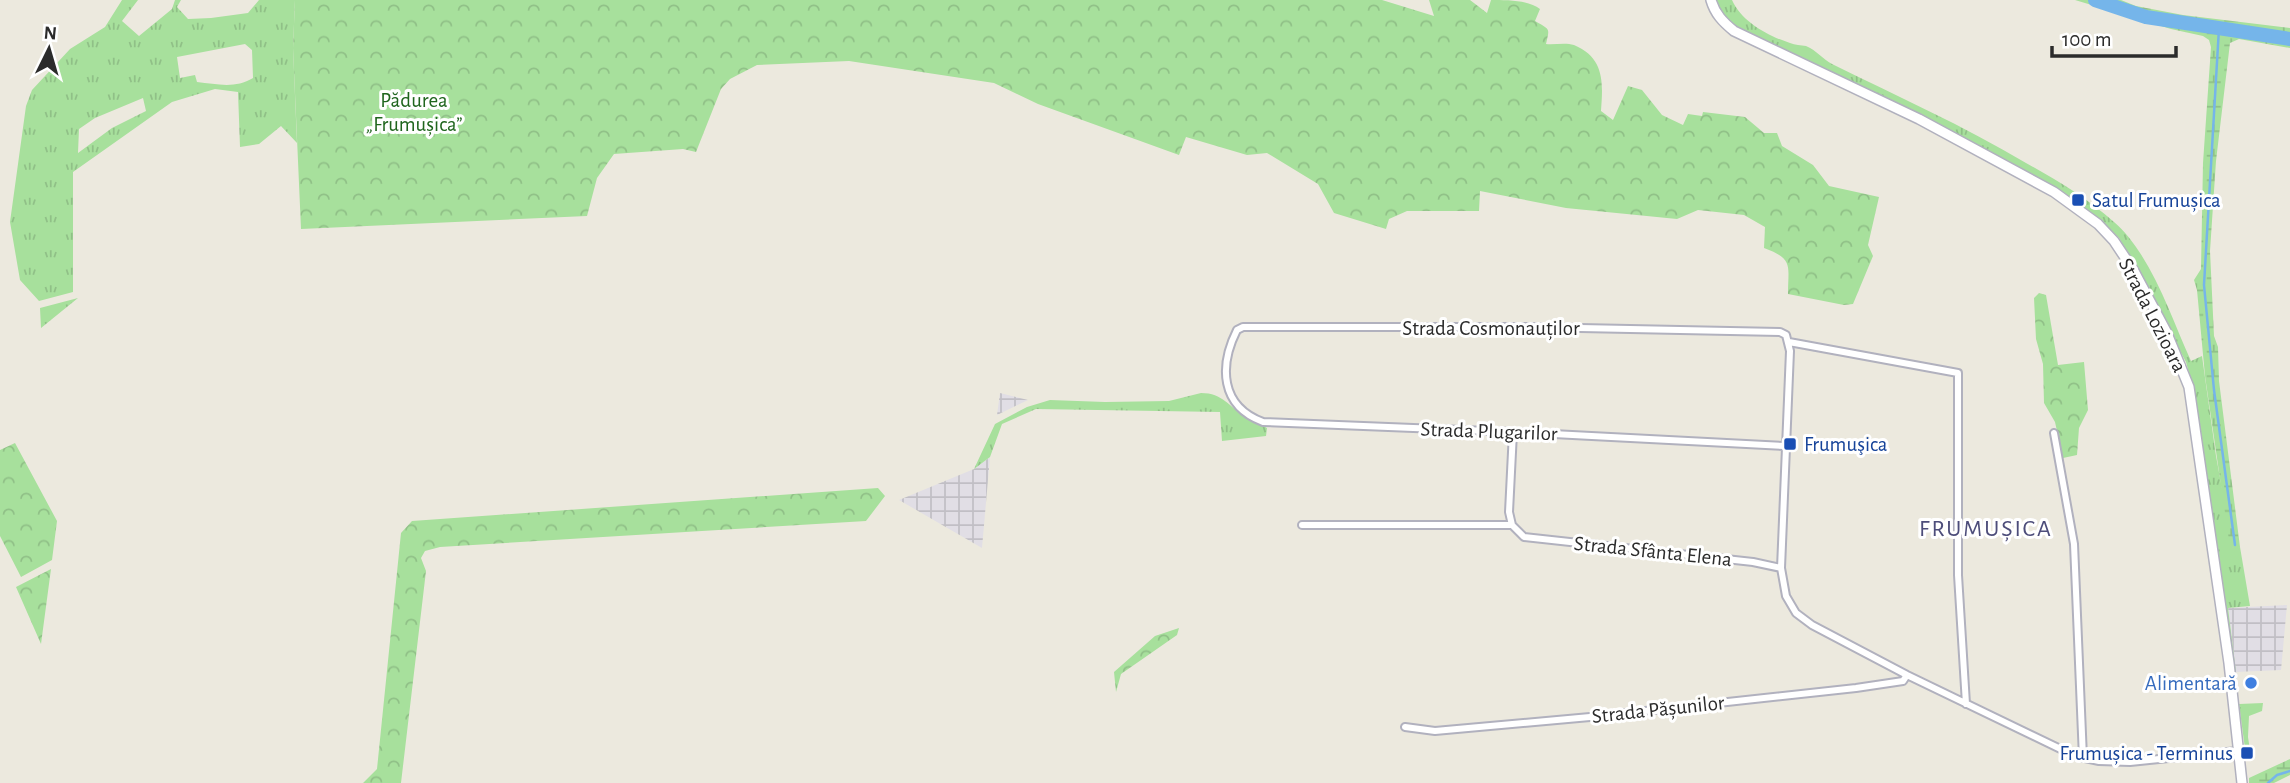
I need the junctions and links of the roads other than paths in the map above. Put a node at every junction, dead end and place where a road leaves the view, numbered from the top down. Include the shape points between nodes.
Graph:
1 (1711, 0) edge
2 (1788, 339) junction
3 (1224, 369) joint
4 (1513, 432) junction
5 (2054, 432) dead end
6 (1786, 446) junction
7 (1512, 524) junction
8 (1302, 525) dead end
9 (1781, 568) junction
10 (1907, 675) junction
11 (1966, 704) junction
12 (1405, 727) dead end
13 (2237, 751) junction
14 (2084, 758) junction
15 (2242, 783) edge

1 - 13 street, Strada Lozioara via 1722,22 1734,31 1919,119 2043,186 2077,206 2114,241 2166,331 2189,387 2229,663
2 - 3 street, Strada Cosmonauților via 1780,332 1243,327 1230,344
2 - 6 street
2 - 11 street via 1958,373 1959,598
3 - 4 street, Strada Plugarilor via 1231,399 1251,418 1263,422
4 - 6 street, Strada Plugarilor
4 - 7 street
5 - 14 street via 2074,544
6 - 9 street
7 - 8 street
7 - 9 street, Strada Sfânta Elena via 1524,537
9 - 10 street via 1786,597 1796,613
10 - 11 street
10 - 12 street, Strada Pășunilor via 1903,681 1856,688 1590,717 1434,731
11 - 14 street
13 - 14 street via 2130,762
13 - 15 street, Strada Lozioara

